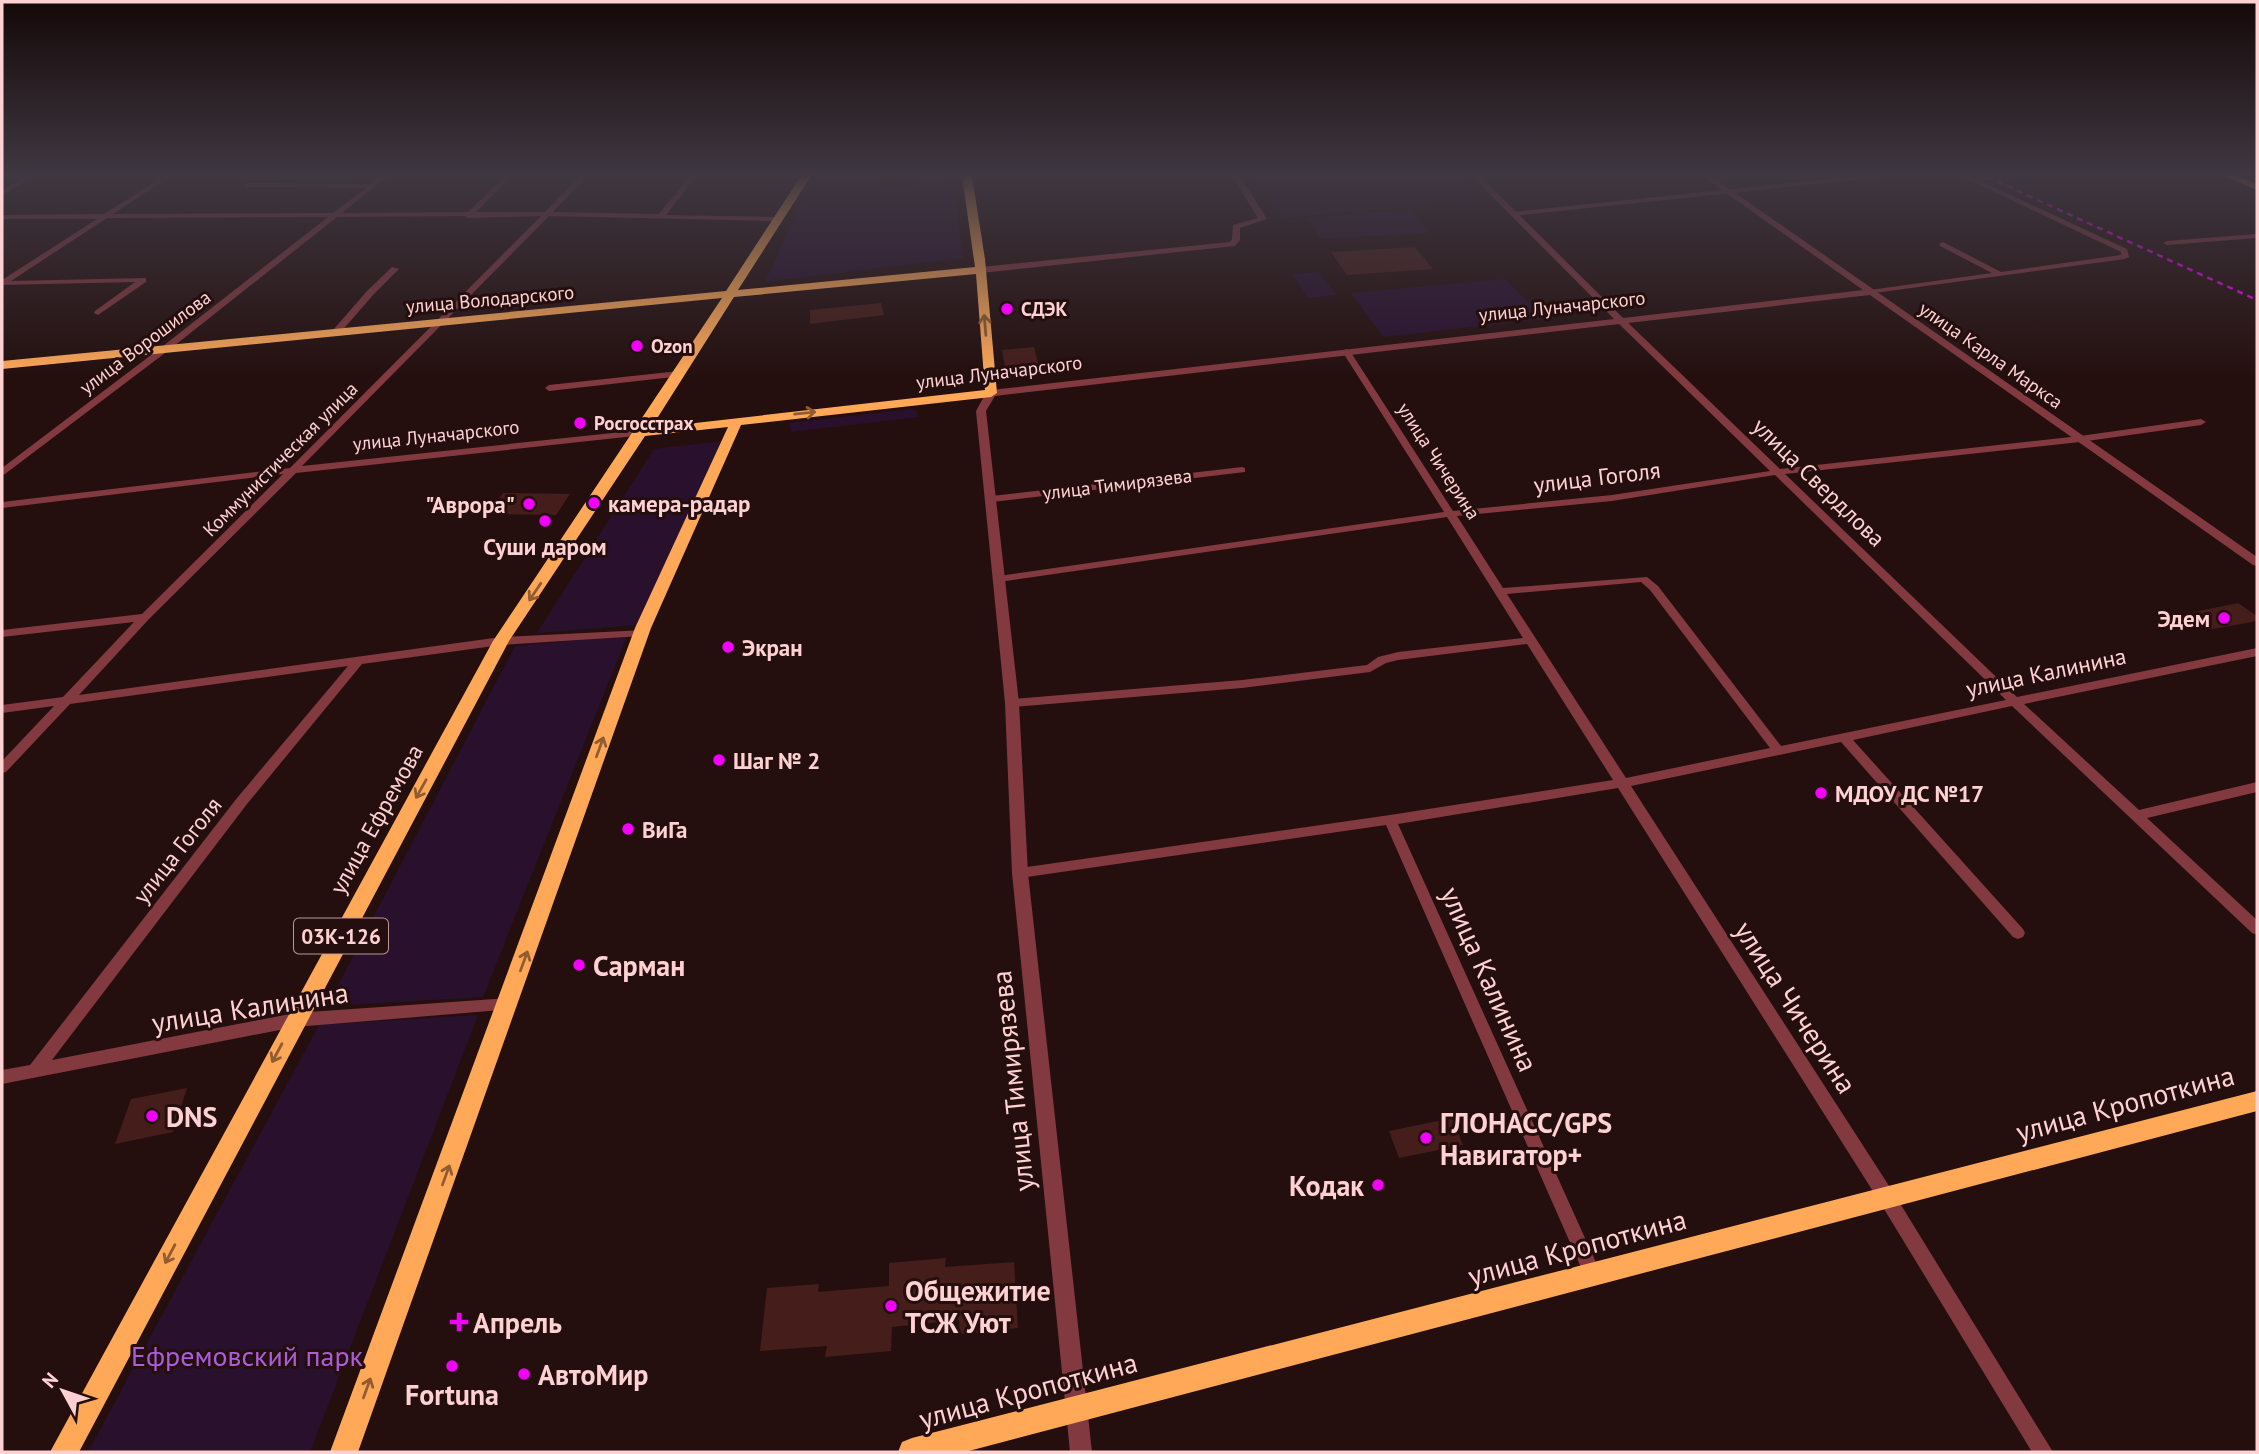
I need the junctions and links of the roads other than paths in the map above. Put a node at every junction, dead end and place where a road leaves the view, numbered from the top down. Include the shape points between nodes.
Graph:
1 (61, 244) edge
2 (299, 244) edge
3 (518, 244) edge
4 (760, 244) edge
5 (977, 244) edge
6 (1232, 244) edge
7 (1542, 244) edge
8 (1802, 244) edge
9 (1943, 244) dead end
10 (2109, 244) edge
11 (395, 269) dead end
12 (981, 270) junction
13 (2001, 276) junction
14 (2, 283) edge
15 (1870, 292) junction
16 (728, 294) junction
17 (98, 313) dead end
18 (1619, 319) junction
19 (443, 321) junction
20 (337, 331) junction
21 (166, 348) junction
22 (1346, 351) junction
23 (2, 365) edge
24 (680, 374) junction
25 (550, 388) dead end
26 (991, 393) junction
27 (737, 421) junction
28 (2201, 422) dead end
29 (641, 433) junction
30 (2080, 439) junction
31 (294, 470) junction
32 (1242, 470) dead end
33 (2, 472) edge
34 (1779, 472) junction
35 (992, 499) junction
36 (2, 505) edge
37 (1450, 514) junction
38 (2257, 562) edge
39 (999, 579) junction
40 (1502, 592) junction
41 (145, 617) junction
42 (641, 632) junction
43 (2, 633) edge
44 (1532, 639) junction
45 (501, 641) junction
46 (2257, 652) edge
47 (358, 661) junction
48 (68, 700) junction
49 (2015, 702) junction
50 (1012, 703) junction
51 (2, 709) edge
52 (1843, 737) junction
53 (1778, 750) junction
54 (2, 769) edge
55 (1622, 783) junction
56 (2257, 787) edge
57 (2138, 814) junction
58 (1390, 821) junction
59 (1020, 873) junction
60 (2257, 929) edge
61 (2018, 933) dead end
62 (509, 1004) junction
63 (295, 1020) junction
64 (36, 1070) junction
65 (2, 1077) edge
66 (2257, 1101) edge
67 (1886, 1198) junction
68 (1593, 1275) junction
69 (1076, 1410) junction
70 (64, 1452) edge
71 (344, 1452) edge
72 (912, 1452) edge
73 (1081, 1452) edge
74 (2043, 1452) edge

1 - 14 street
2 - 21 street, улица Ворошилова
3 - 19 street, Коммунистическая улица
4 - 16 main road, улица Ефремова
5 - 12 main road
6 - 12 street, улица Володарского
7 - 18 street, улица Свердлова
8 - 15 street, улица Карла Маркса
9 - 13 street
10 - 13 street, улица Луначарского via 2124,251 2125,257
11 - 20 street, улица Володарского
12 - 16 main road, улица Володарского
26 -> 12 main road
13 - 15 street, улица Луначарского
14 - 17 street via 143,280
15 - 18 street, улица Луначарского
15 - 30 street, улица Карла Маркса
16 - 19 main road, улица Володарского
16 - 24 main road, улица Ефремова
18 - 22 street, улица Луначарского
18 - 34 street, улица Свердлова
19 - 20 main road, улица Володарского
19 - 31 street, Коммунистическая улица
20 - 21 main road, улица Володарского
21 - 23 main road, улица Володарского
21 - 33 street, улица Ворошилова
22 - 26 street, улица Луначарского
22 - 37 street, улица Чичерина
24 - 25 street
24 - 29 main road, улица Ефремова
27 -> 26 main road, улица Луначарского
26 - 35 street, улица Тимирязева via 981,411
27 - 29 main road, улица Луначарского
27 - 42 main road
28 - 30 street, улица Гоголя
29 - 31 street, улица Луначарского
29 -> 45 main road, улица Ефремова / 03К-126
30 - 34 street, улица Гоголя
30 - 38 street, улица Карла Маркса
31 - 36 street, улица Луначарского
31 - 41 street, Коммунистическая улица
32 - 35 street, улица Тимирязева
34 - 37 street, улица Гоголя via 1612,498
34 - 49 street, улица Свердлова
35 - 39 street, улица Тимирязева
37 - 39 street, улица Гоголя
37 - 40 street, улица Чичерина
39 - 50 street, улица Тимирязева
40 - 44 street, улица Чичерина
40 - 53 street via 1643,579
41 - 43 street
41 - 48 street, Коммунистическая улица
42 - 45 street
62 -> 42 main road
44 - 50 street via 1398,656 1370,668 1268,681
44 - 55 street, улица Чичерина
45 - 47 street
45 -> 63 main road, улица Ефремова / 03К-126
46 - 49 street, улица Калинина
47 - 48 street
47 - 64 street, улица Гоголя via 242,801
48 - 51 street
48 - 54 street, Коммунистическая улица
49 - 52 street, улица Калинина
49 - 57 street, улица Свердлова
50 - 59 street, улица Тимирязева
52 - 53 street, улица Калинина
52 - 61 street
53 - 55 street, улица Калинина
55 - 58 street, улица Калинина
55 - 67 street, улица Чичерина
56 - 57 street
57 - 60 street, улица Свердлова
58 - 59 street, улица Калинина
58 - 68 street, улица Калинина
59 - 69 street, улица Тимирязева
62 - 63 street, улица Калинина
71 -> 62 main road
63 - 64 street, улица Калинина
63 -> 70 main road, улица Ефремова / 03К-126
64 - 65 street, улица Калинина
66 - 67 main road, улица Кропоткина
67 - 68 main road, улица Кропоткина
67 - 74 street, улица Чичерина
68 - 69 main road, улица Кропоткина
69 - 72 main road, улица Кропоткина
69 - 73 street, улица Тимирязева

